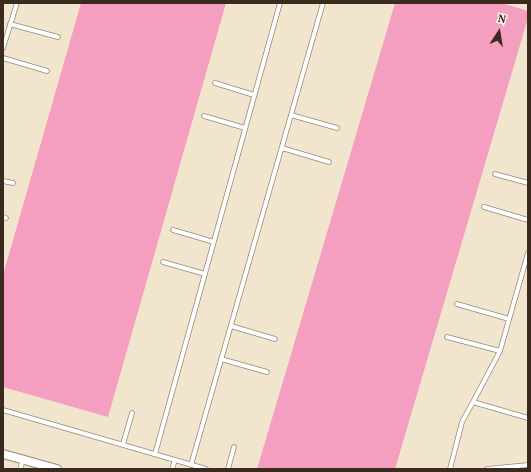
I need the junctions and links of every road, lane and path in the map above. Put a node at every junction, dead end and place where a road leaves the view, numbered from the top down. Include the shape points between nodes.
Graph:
1 (17, 3) edge
2 (280, 3) edge
3 (323, 3) edge
4 (10, 24) junction
5 (58, 38) dead end
6 (3, 48) edge
7 (3, 58) edge
8 (47, 71) dead end
9 (215, 84) dead end
10 (254, 95) junction
11 (291, 115) junction
12 (204, 116) dead end
13 (245, 128) junction
14 (337, 128) dead end
15 (282, 148) junction
16 (329, 162) dead end
17 (495, 174) dead end
18 (3, 181) edge
19 (13, 183) dead end
20 (528, 183) edge
21 (484, 207) dead end
22 (528, 220) edge
23 (173, 230) dead end
24 (214, 242) junction
25 (528, 253) edge
26 (163, 262) dead end
27 (205, 274) junction
28 (457, 304) dead end
29 (509, 319) junction
30 (231, 326) junction
31 (447, 337) dead end
32 (275, 339) dead end
33 (500, 351) junction
34 (221, 359) junction
35 (267, 372) dead end
36 (473, 402) junction
37 (3, 410) edge
38 (132, 413) dead end
39 (528, 418) edge
40 (123, 444) junction
41 (234, 447) dead end
42 (3, 454) edge
43 (155, 454) junction
44 (23, 459) junction
45 (175, 460) junction
46 (191, 464) junction
47 (528, 466) edge
48 (20, 469) edge
49 (57, 469) edge
50 (172, 469) edge
51 (206, 469) edge
52 (228, 469) edge
53 (450, 469) edge
54 (487, 469) edge

1 - 4 lane
2 - 10 lane
3 - 11 lane
4 - 5 lane
4 - 6 lane
7 - 8 lane
9 - 10 lane
10 - 13 lane
11 - 14 lane
11 - 15 lane
12 - 13 lane
13 - 24 lane
15 - 16 lane
15 - 30 lane
17 - 20 lane
18 - 19 lane
21 - 22 lane
23 - 24 lane
24 - 27 lane
25 - 29 lane
26 - 27 lane
27 - 43 lane
28 - 29 lane
29 - 33 lane
30 - 32 lane
30 - 34 lane
31 - 33 lane
33 - 36 lane
34 - 35 lane
34 - 46 lane
36 - 39 lane
36 - 53 lane via 462,422
37 - 40 lane
38 - 40 lane
40 - 43 lane
41 - 52 lane
42 - 44 street
43 - 45 lane
44 - 48 lane
44 - 49 street
45 - 46 lane
45 - 50 lane
46 - 51 lane
47 - 54 lane

